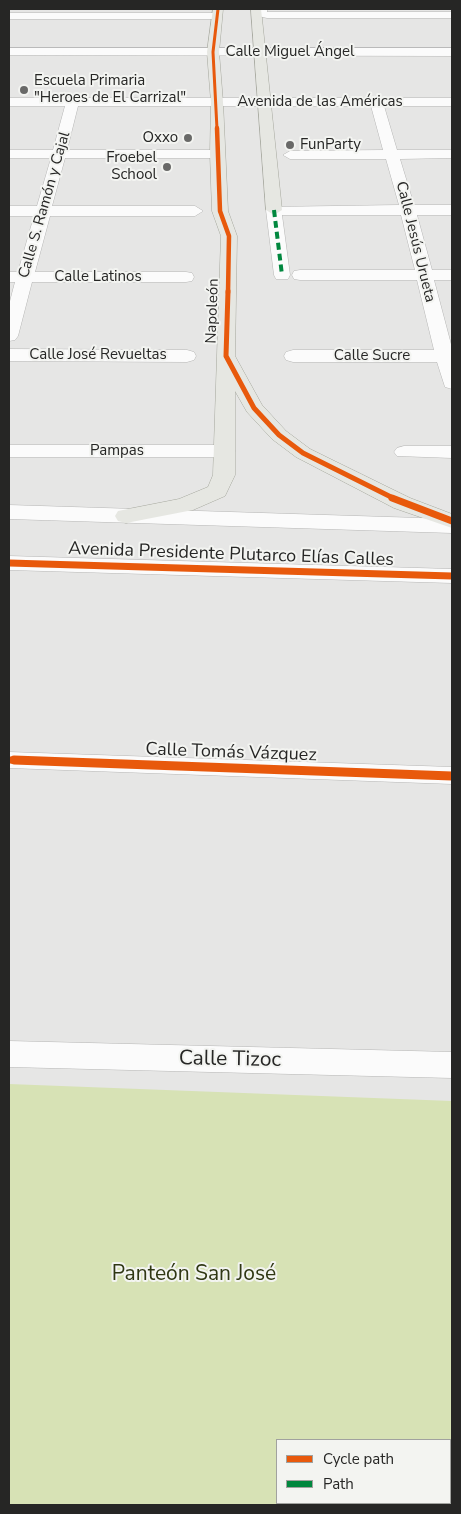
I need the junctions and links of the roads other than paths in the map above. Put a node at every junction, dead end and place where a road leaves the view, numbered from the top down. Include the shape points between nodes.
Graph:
1 (260, 11) edge
2 (217, 12) edge
3 (452, 15) edge
4 (9, 16) edge
5 (9, 52) edge
6 (213, 52) junction
7 (259, 52) junction
8 (452, 52) edge
9 (9, 102) edge
10 (73, 102) junction
11 (217, 102) junction
12 (264, 102) junction
13 (376, 102) junction
14 (452, 102) edge
15 (9, 154) edge
16 (59, 154) junction
17 (217, 154) junction
18 (392, 154) junction
19 (452, 154) edge
20 (290, 155) dead end
21 (274, 210) junction
22 (408, 210) junction
23 (452, 210) edge
24 (43, 211) junction
25 (195, 211) dead end
26 (9, 212) edge
27 (282, 275) dead end
28 (300, 275) dead end
29 (424, 275) junction
30 (452, 275) edge
31 (17, 277) edge
32 (186, 277) dead end
33 (9, 336) edge
34 (9, 355) edge
35 (186, 356) dead end
36 (226, 356) junction
37 (293, 356) dead end
38 (448, 356) edge
39 (452, 383) edge
40 (9, 451) edge
41 (225, 451) junction
42 (404, 452) dead end
43 (452, 452) edge
44 (9, 512) edge
45 (126, 516) junction
46 (452, 521) edge
47 (452, 526) edge
48 (9, 563) edge
49 (452, 576) edge
50 (9, 760) edge
51 (452, 776) edge
52 (9, 1054) edge
53 (452, 1065) edge

1 - 3 street
1 - 7 main road
2 - 4 street
2 - 6 main road, Napoleón
5 - 6 street, Calle Miguel Ángel
6 - 7 street, Calle Miguel Ángel
6 - 11 main road, Napoleón
7 - 8 street, Calle Miguel Ángel
7 - 12 main road
9 - 10 street, Avenida de las Américas
10 - 11 street, Avenida de las Américas
10 - 16 street, Calle S. Ramón y Cajal
11 - 12 street, Avenida de las Américas
11 - 17 main road, Napoleón
12 - 13 street, Avenida de las Américas
12 - 21 main road
13 - 14 street, Avenida de las Américas
13 - 18 street, Calle Jesús Urueta
15 - 16 street
16 - 17 street
16 - 24 street, Calle S. Ramón y Cajal
17 - 36 main road, Napoleón via 220,211 229,236
18 - 19 street
18 - 20 street
18 - 22 street, Calle Jesús Urueta
21 - 22 street
21 - 27 street
22 - 23 street
22 - 29 street, Calle Jesús Urueta
24 - 25 street
24 - 26 street
24 - 31 street, Calle S. Ramón y Cajal
28 - 29 street
29 - 30 street
29 - 38 street, Calle Jesús Urueta
31 - 32 street, Calle Latinos
31 - 33 street, Calle S. Ramón y Cajal
34 - 35 street, Calle José Revueltas
36 - 41 main road
36 - 46 main road, Napoleón via 254,408 279,435 303,453 402,503
37 - 38 street, Calle Sucre
38 - 39 street, Calle Jesús Urueta
40 - 41 street, Pampas
41 - 45 main road via 224,475 217,490 185,505
42 - 43 street
44 - 45 street, Avenida Presidente Plutarco Elías Calles
45 - 47 street, Avenida Presidente Plutarco Elías Calles
48 - 49 street, Avenida Presidente Plutarco Elías Calles
50 - 51 street, Calle Tomás Vázquez
52 - 53 street, Calle Tizoc

